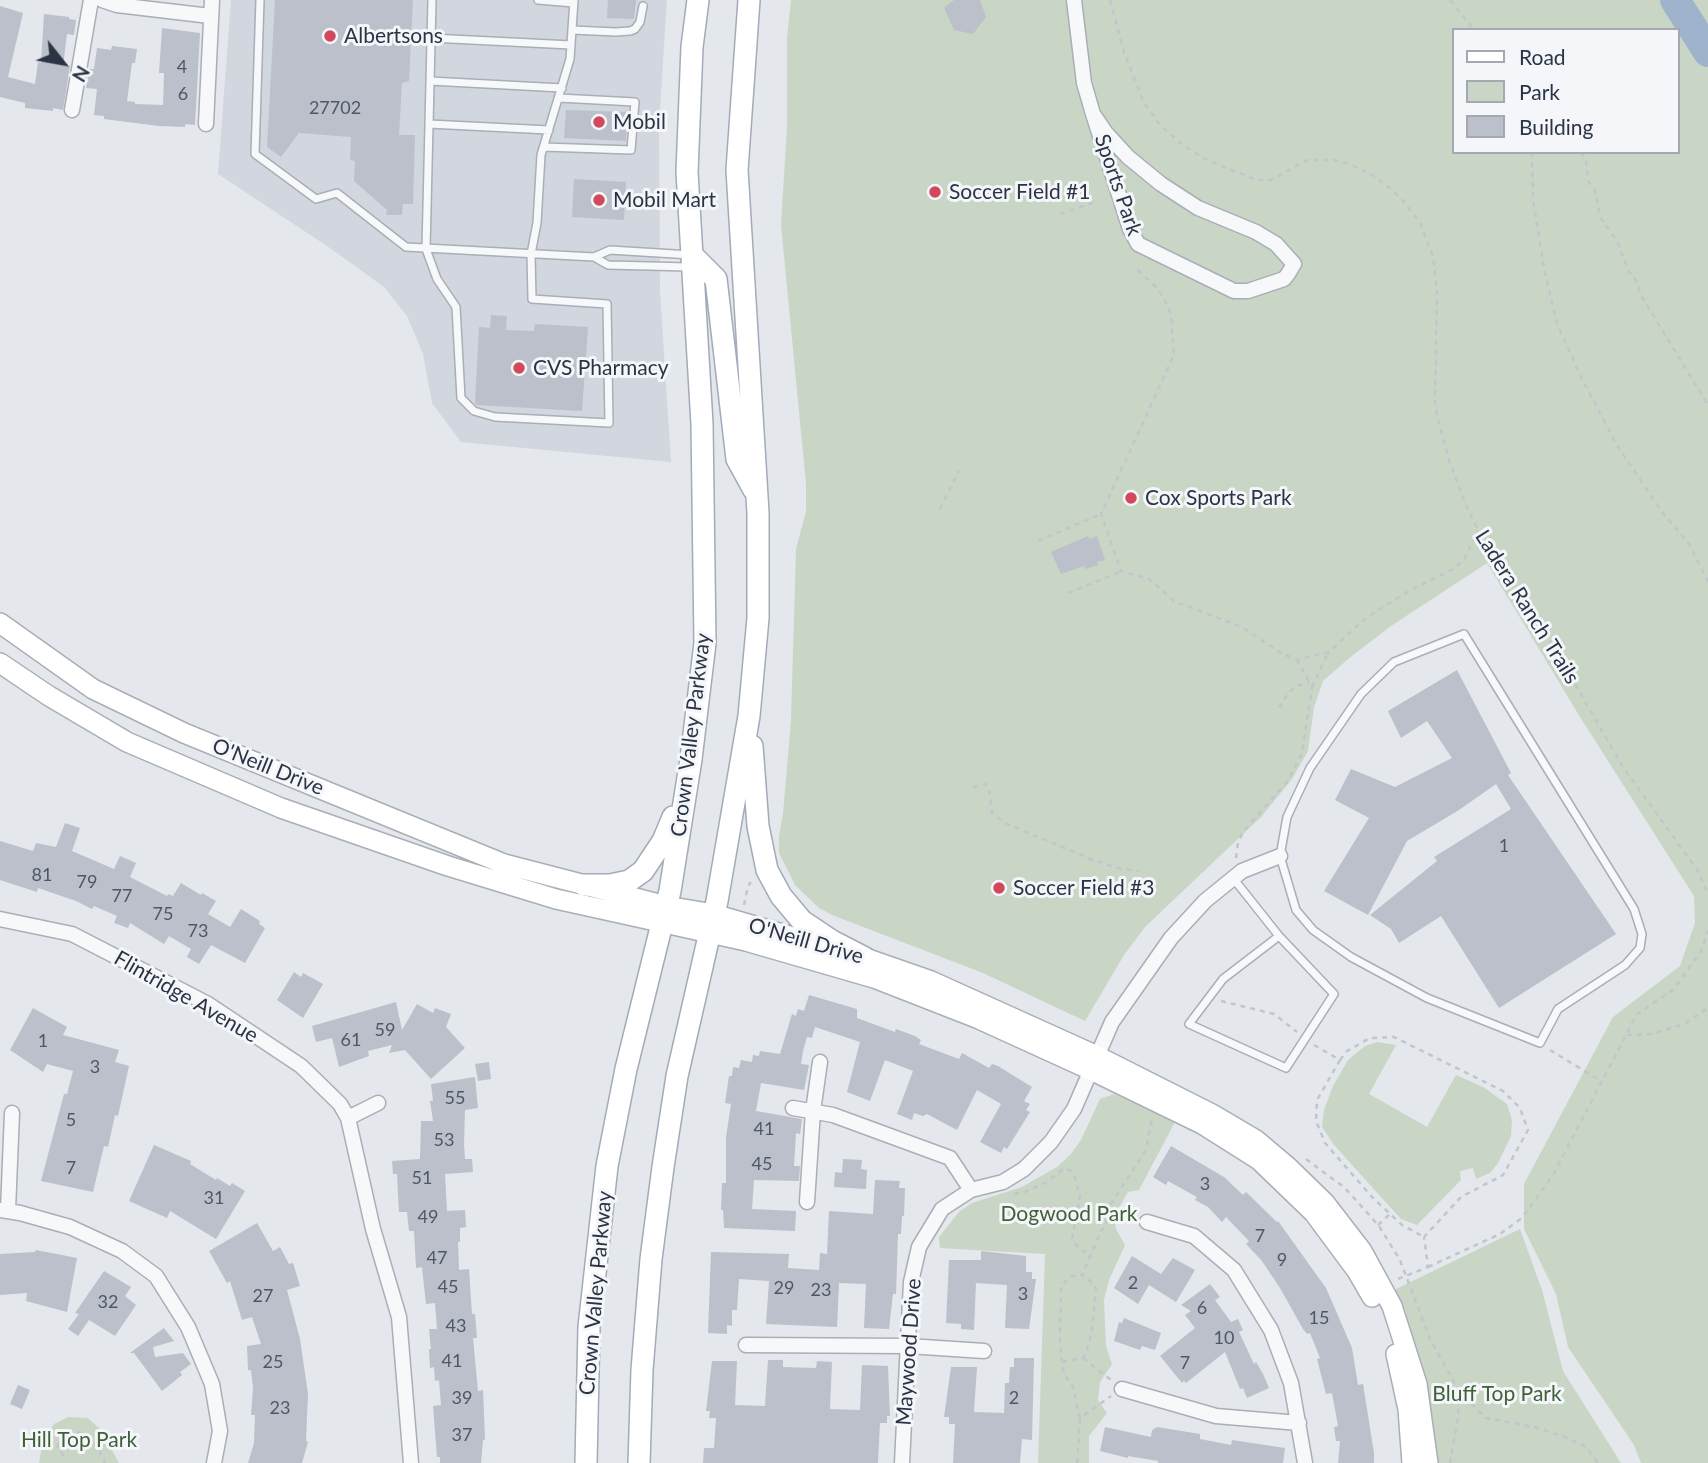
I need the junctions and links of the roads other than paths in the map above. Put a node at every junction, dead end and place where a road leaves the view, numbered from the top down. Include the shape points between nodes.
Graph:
1 (91, 0) edge
2 (102, 0) edge
3 (212, 0) edge
4 (260, 0) edge
5 (432, 0) edge
6 (538, 0) edge
7 (698, 0) edge
8 (749, 0) edge
9 (1074, 0) edge
10 (574, 1) edge
11 (643, 6) dead end
12 (210, 16) junction
13 (572, 30) junction
14 (431, 38) junction
15 (571, 45) junction
16 (430, 81) junction
17 (562, 88) junction
18 (559, 98) junction
19 (72, 110) dead end
20 (1093, 114) junction
21 (206, 124) dead end
22 (429, 124) junction
23 (549, 131) junction
24 (544, 148) junction
25 (426, 249) junction
26 (531, 254) junction
27 (594, 257) junction
28 (692, 261) junction
29 (757, 495) junction
30 (0, 623) edge
31 (0, 663) edge
32 (749, 716) junction
33 (691, 758) junction
34 (1280, 856) junction
35 (1232, 878) junction
36 (584, 885) junction
37 (664, 914) junction
38 (0, 919) edge
39 (713, 923) junction
40 (1279, 936) junction
41 (865, 958) junction
42 (820, 1062) dead end
43 (1094, 1063) junction
44 (378, 1103) dead end
45 (793, 1108) dead end
46 (813, 1111) junction
47 (12, 1113) dead end
48 (348, 1118) junction
49 (971, 1190) junction
50 (807, 1202) dead end
51 (4, 1210) edge
52 (1147, 1222) road end
53 (746, 1345) dead end
54 (908, 1346) junction
55 (984, 1351) dead end
56 (1122, 1389) road end
57 (1299, 1423) junction
58 (214, 1463) edge
59 (411, 1463) edge
60 (586, 1463) edge
61 (639, 1463) edge
62 (902, 1463) edge
63 (1305, 1463) edge
64 (1412, 1463) edge
65 (1428, 1463) edge

1 - 19 street
2 - 12 street
3 - 12 street
4 - 25 lane via 255,154 316,199 337,193 406,247
5 - 14 lane
6 - 10 lane
7 - 28 main road, Crown Valley Parkway via 687,172
8 - 29 main road via 737,170
9 - 20 street, Sports Park via 1081,68
10 - 13 lane
11 - 13 lane via 635,29
12 - 21 street
13 - 15 lane
14 - 15 lane
14 - 16 lane
15 - 17 lane
16 - 17 lane
16 - 22 lane
17 - 18 lane
18 - 23 lane
18 - 24 lane via 635,102 631,150
20 - 20 street, Sports Park via 1138,244 1234,290 1284,279 1294,264 1276,244 1198,208 1161,184 1128,157
22 - 23 lane
22 - 25 lane
23 - 24 lane
24 - 26 lane
25 - 26 lane
25 - 26 lane via 437,279 456,307 461,398 474,411 609,424 607,304 532,299
26 - 27 lane
27 - 28 lane via 610,250
27 - 28 lane via 608,265
28 - 29 main road via 716,279 737,459
28 - 33 main road, Crown Valley Parkway via 702,424 705,643
29 - 32 main road via 758,618
30 - 36 main road, O'Neill Drive via 93,688 184,733 504,864
31 - 37 main road, O'Neill Drive via 127,742 281,808 556,899
32 - 39 main road
32 - 41 main road via 758,826 767,870 781,897 802,921
33 - 36 main road via 663,841 643,872 629,881
33 - 37 main road, Crown Valley Parkway
34 - 34 lane via 1287,817 1310,768 1362,694 1394,662 1464,634 1634,909 1642,934 1640,948 1625,965 1558,1009 1540,1044 1427,998 1323,937 1296,910
34 - 35 street, Maywood Drive
35 - 40 lane
35 - 43 street, Maywood Drive via 1205,901 1155,958 1112,1022
36 - 37 main road, O'Neill Drive
37 - 39 main road, O'Neill Drive
37 - 60 main road, Crown Valley Parkway via 626,1069 606,1178 589,1327
38 - 48 street, Flintridge Avenue via 72,934 208,1004 301,1066
39 - 41 main road, O'Neill Drive
39 - 43 main road, O'Neill Drive via 874,978
39 - 61 main road via 677,1076 663,1167 642,1370
40 - 40 lane via 1334,995 1286,1068 1189,1024 1223,979
41 - 43 main road, O'Neill Drive via 930,981
42 - 46 street
43 - 49 street, Maywood Drive via 1074,1109 1051,1142 1003,1182
43 - 64 main road, O'Neill Drive via 1259,1160 1314,1213 1357,1270 1390,1328 1408,1409
43 - 65 main road, O'Neill Drive via 1212,1114 1256,1140 1325,1203 1362,1251 1392,1306 1417,1384
44 - 48 street
45 - 46 street
46 - 49 street via 950,1158
46 - 50 street
47 - 51 street
48 - 59 street, Flintridge Avenue via 399,1317
49 - 54 street, Maywood Drive via 942,1209 919,1247 911,1282
51 - 58 street via 70,1227 122,1251 156,1276 188,1327 212,1384 220,1431
52 - 57 street via 1194,1236 1234,1269 1271,1330 1292,1383
53 - 54 street
54 - 55 street
54 - 62 street, Maywood Drive
56 - 57 street via 1216,1416
57 - 63 street

